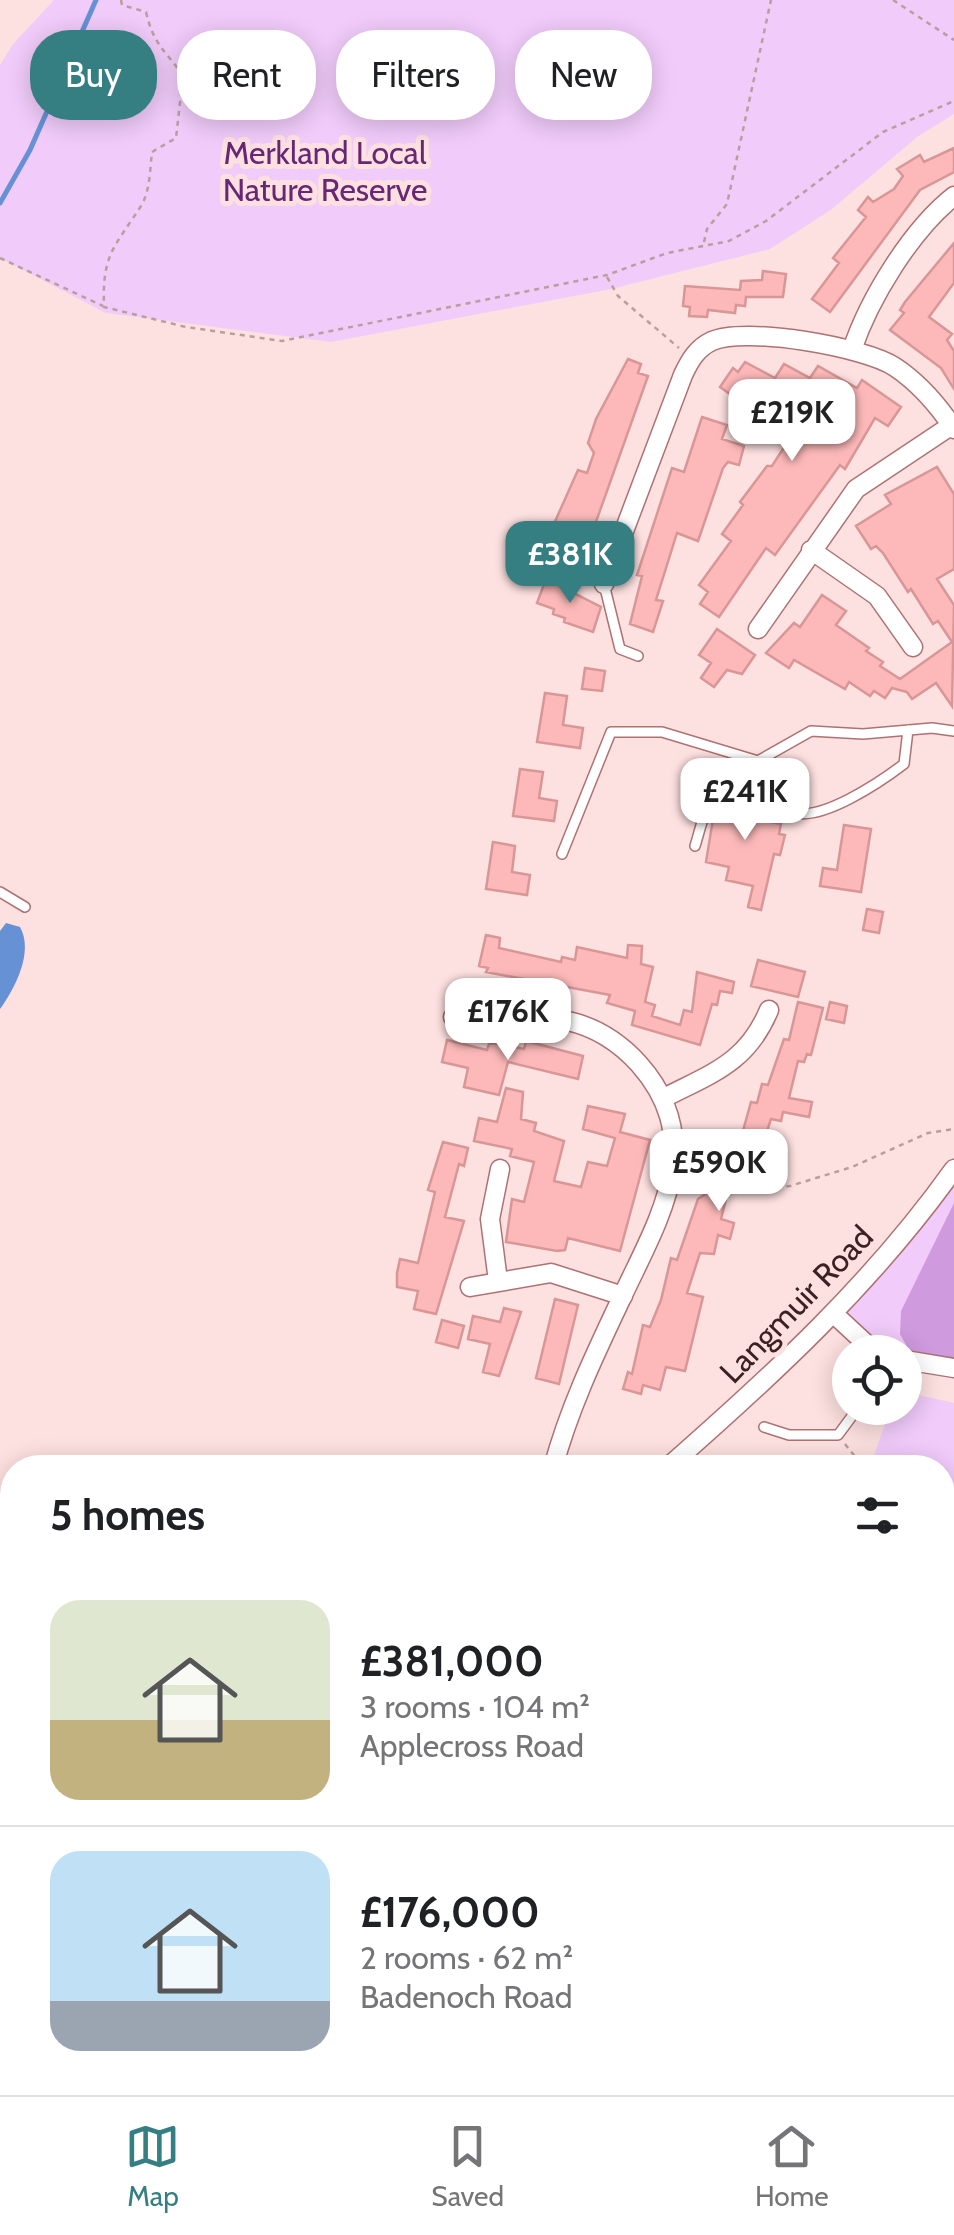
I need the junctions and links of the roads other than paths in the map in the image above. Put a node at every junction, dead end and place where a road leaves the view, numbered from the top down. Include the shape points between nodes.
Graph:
1 (954, 196) edge
2 (852, 350) junction
3 (953, 427) edge
4 (811, 550) junction
5 (604, 584) joint
6 (758, 630) dead end
7 (913, 647) dead end
8 (638, 656) dead end
9 (908, 730) junction
10 (954, 731) edge
11 (758, 761) junction
12 (752, 780) junction
13 (695, 846) dead end
14 (562, 854) dead end
15 (0, 892) edge
16 (25, 908) dead end
17 (769, 1010) dead end
18 (453, 1017) dead end
19 (664, 1098) junction
20 (500, 1169) dead end
21 (954, 1169) edge
22 (498, 1282) junction
23 (470, 1288) dead end
24 (622, 1296) junction
25 (834, 1315) junction
26 (856, 1335) edge
27 (922, 1363) edge
28 (954, 1368) edge
29 (845, 1425) edge
30 (764, 1427) dead end
31 (558, 1455) edge
32 (682, 1455) edge

1 - 2 street via 874,296
2 - 3 street via 910,378
2 - 5 street via 746,336 709,342 692,358
3 - 4 street via 856,490
4 - 6 street
4 - 7 street via 877,596
5 - 8 lane via 620,649
9 - 10 lane
9 - 11 lane via 811,730
9 - 12 lane via 904,764 865,793 814,811 789,810
11 - 12 lane
11 - 14 lane via 662,732 611,732
12 - 13 lane via 721,786 709,800
15 - 16 lane
17 - 19 street via 759,1035 736,1060
18 - 19 street via 548,1017 581,1025 631,1056
19 - 24 street via 674,1170 660,1219
20 - 22 street via 490,1218
21 - 25 street, Langmuir Road
22 - 23 street
22 - 24 street via 568,1274
24 - 31 street
25 - 26 street
25 - 32 street, Langmuir Road
27 - 28 street
29 - 30 lane via 838,1435 789,1435

